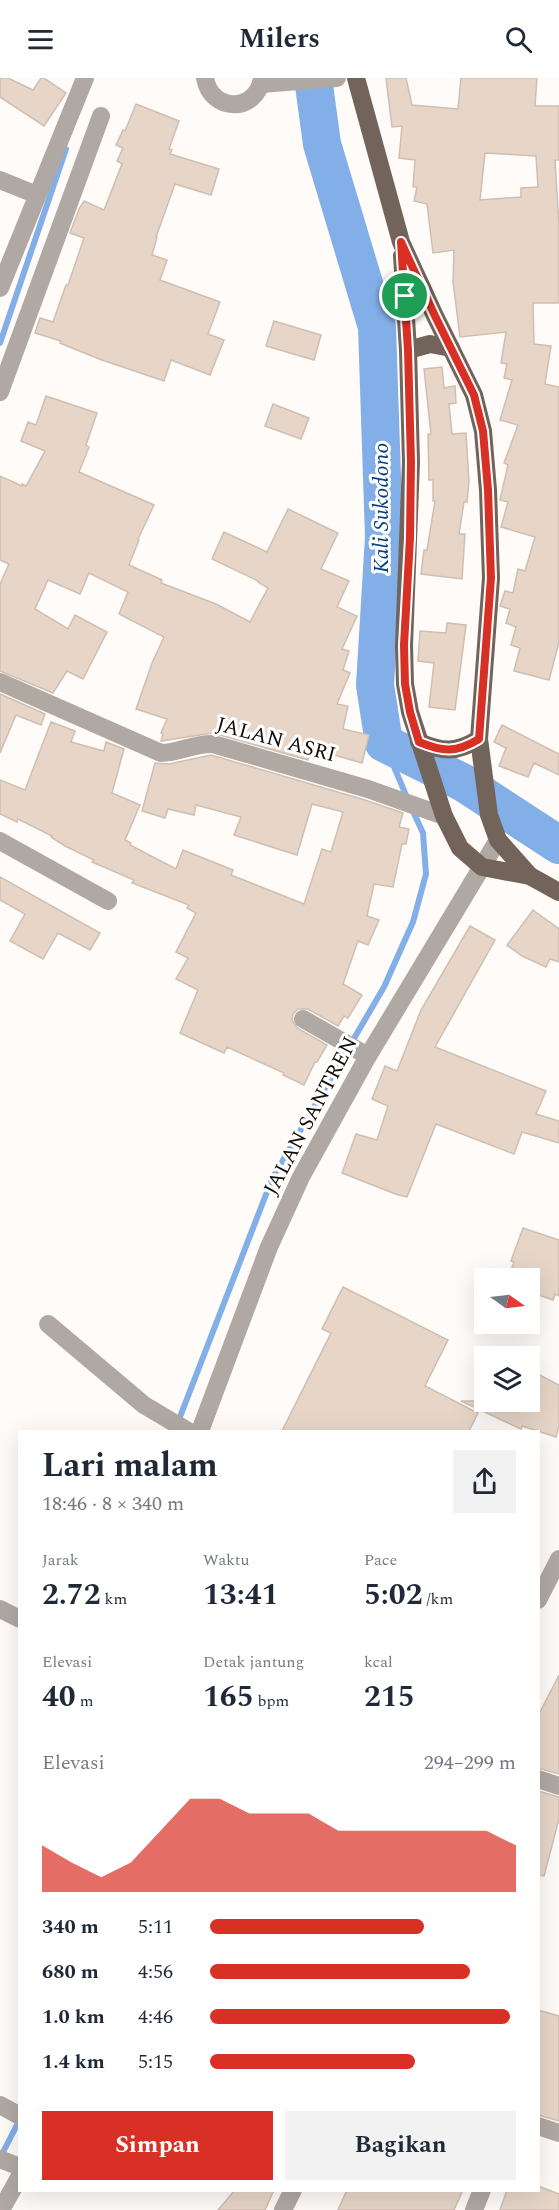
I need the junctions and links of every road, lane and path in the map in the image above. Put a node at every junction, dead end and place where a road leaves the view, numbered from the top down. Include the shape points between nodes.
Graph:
1 (85, 78) edge
2 (337, 78) edge
3 (357, 78) edge
4 (202, 80) edge
5 (261, 81) edge
6 (101, 116) dead end
7 (65, 127) junction
8 (91, 135) junction
9 (0, 180) edge
10 (37, 195) junction
11 (401, 242) junction
12 (0, 288) edge
13 (451, 348) junction
14 (408, 350) junction
15 (0, 392) edge
16 (0, 682) edge
17 (480, 745) junction
18 (422, 750) junction
19 (441, 809) junction
20 (498, 840) junction
21 (0, 841) edge
22 (482, 867) junction
23 (530, 876) junction
24 (559, 892) edge
25 (108, 901) dead end
26 (303, 1019) dead end
27 (356, 1050) junction
28 (48, 1324) dead end
29 (186, 1430) edge
30 (200, 1430) edge
31 (559, 1558) edge
32 (540, 1596) edge
33 (0, 1609) edge
34 (18, 1618) edge
35 (540, 1780) edge
36 (559, 1786) edge
37 (540, 2127) edge
38 (559, 2133) edge
39 (13, 2167) edge
40 (292, 2192) edge
41 (481, 2192) edge
42 (1, 2210) edge
43 (283, 2210) edge
44 (474, 2210) edge

1 - 7 street
2 - 5 street
3 - 11 main road
4 - 5 street via 217,99 234,105 250,99
6 - 8 street
7 - 8 street
7 - 10 street
8 - 15 street
9 - 10 street
10 - 12 street
11 - 13 main road
11 - 14 main road
13 - 14 main road via 429,344
13 - 17 main road via 474,395 483,431 488,490 491,578
14 - 18 main road via 411,472 405,684
16 - 19 street, JALAN ASRI via 161,753 213,744 412,804
17 - 18 main road
17 - 20 main road via 489,815
18 - 19 main road
19 - 22 main road via 460,848
20 - 22 street, JALAN SANTREN
20 - 23 main road
21 - 25 street
22 - 23 main road
22 - 27 street, JALAN SANTREN
23 - 24 main road
26 - 27 street
27 - 30 street, JALAN SANTREN via 269,1247
28 - 29 street via 144,1405
31 - 32 street
33 - 34 street
35 - 36 street
37 - 38 street
39 - 42 street
40 - 43 street
41 - 44 street

